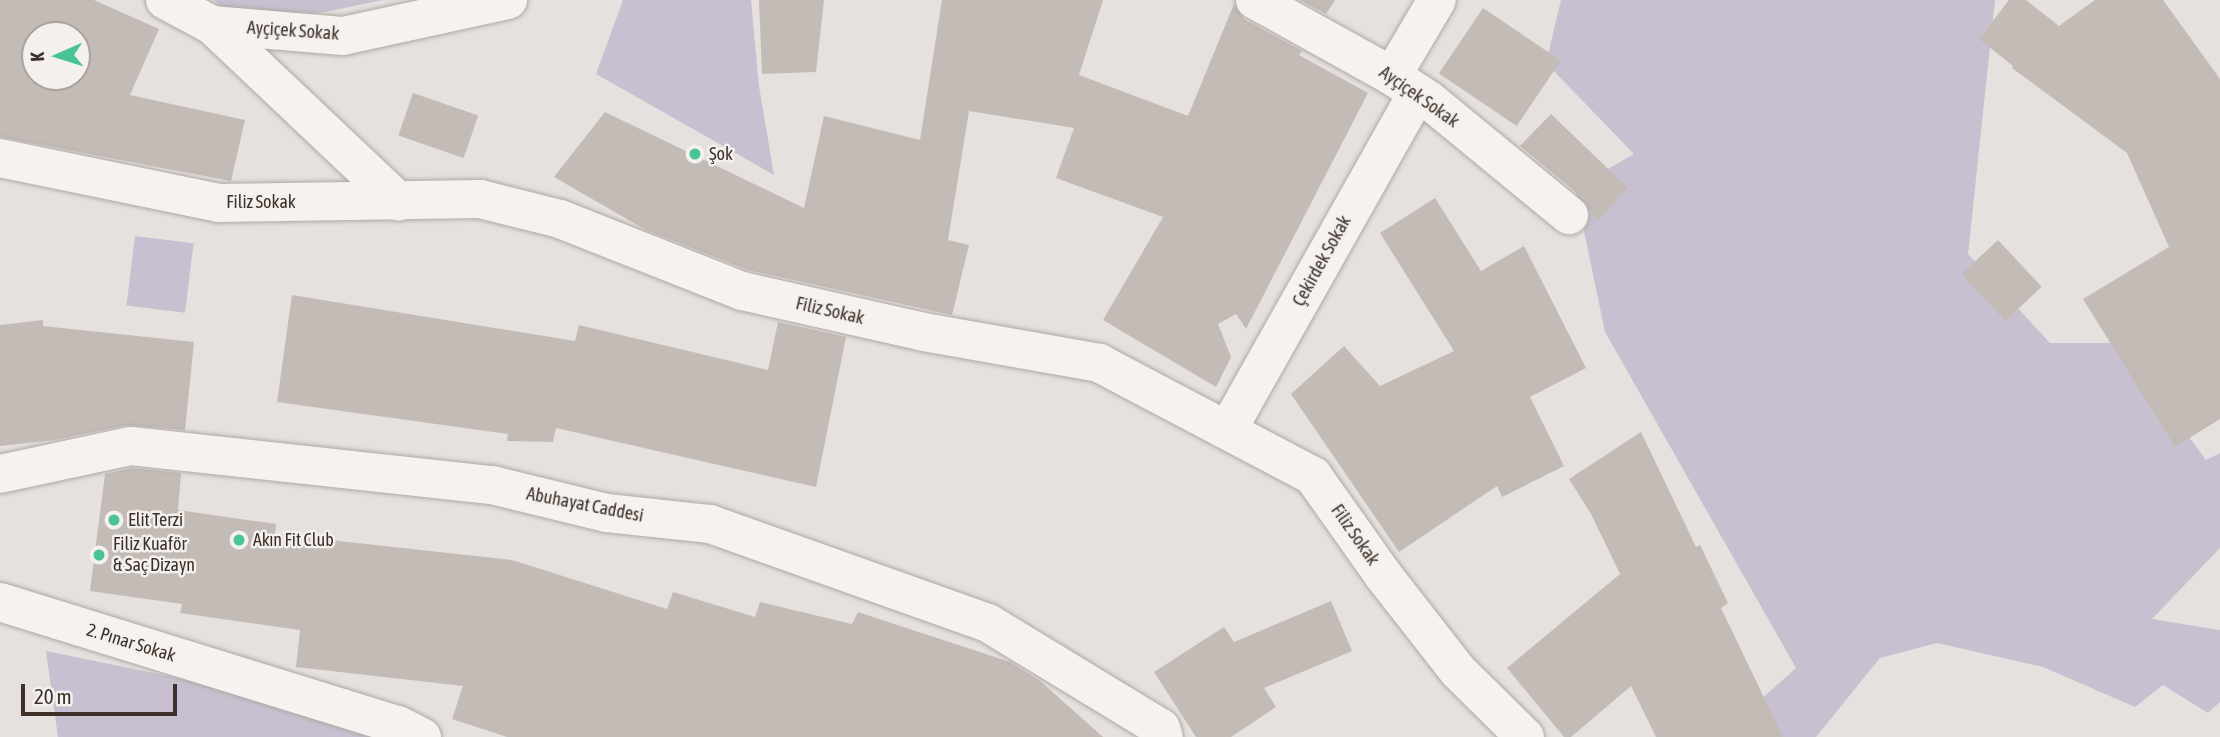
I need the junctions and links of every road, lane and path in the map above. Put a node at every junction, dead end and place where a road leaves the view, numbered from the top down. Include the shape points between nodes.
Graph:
1 (165, 0) edge
2 (508, 0) edge
3 (1255, 0) edge
4 (1437, 0) edge
5 (212, 25) junction
6 (1404, 84) junction
7 (0, 159) edge
8 (399, 202) junction
9 (1569, 215) dead end
10 (1228, 429) junction
11 (0, 474) edge
12 (0, 602) edge
13 (422, 737) edge
14 (1164, 737) edge
15 (1525, 737) edge

1 - 5 street, Ayçiçek Sokak
2 - 5 street, Ayçiçek Sokak via 342,36
3 - 6 street, Ayçiçek Sokak
4 - 6 street, Çekirdek Sokak
5 - 8 street
6 - 9 street, Ayçiçek Sokak
6 - 10 street, Çekirdek Sokak
7 - 8 street, Filiz Sokak via 219,203
8 - 10 street, Filiz Sokak via 480,200 560,219 742,291 1099,363
10 - 15 street, Filiz Sokak via 1313,476 1458,671
11 - 14 street, Abuhayat Caddesi via 131,446 492,485 607,513 710,524 988,623 1161,728
12 - 13 street, 2. Pınar Sokak via 398,725

